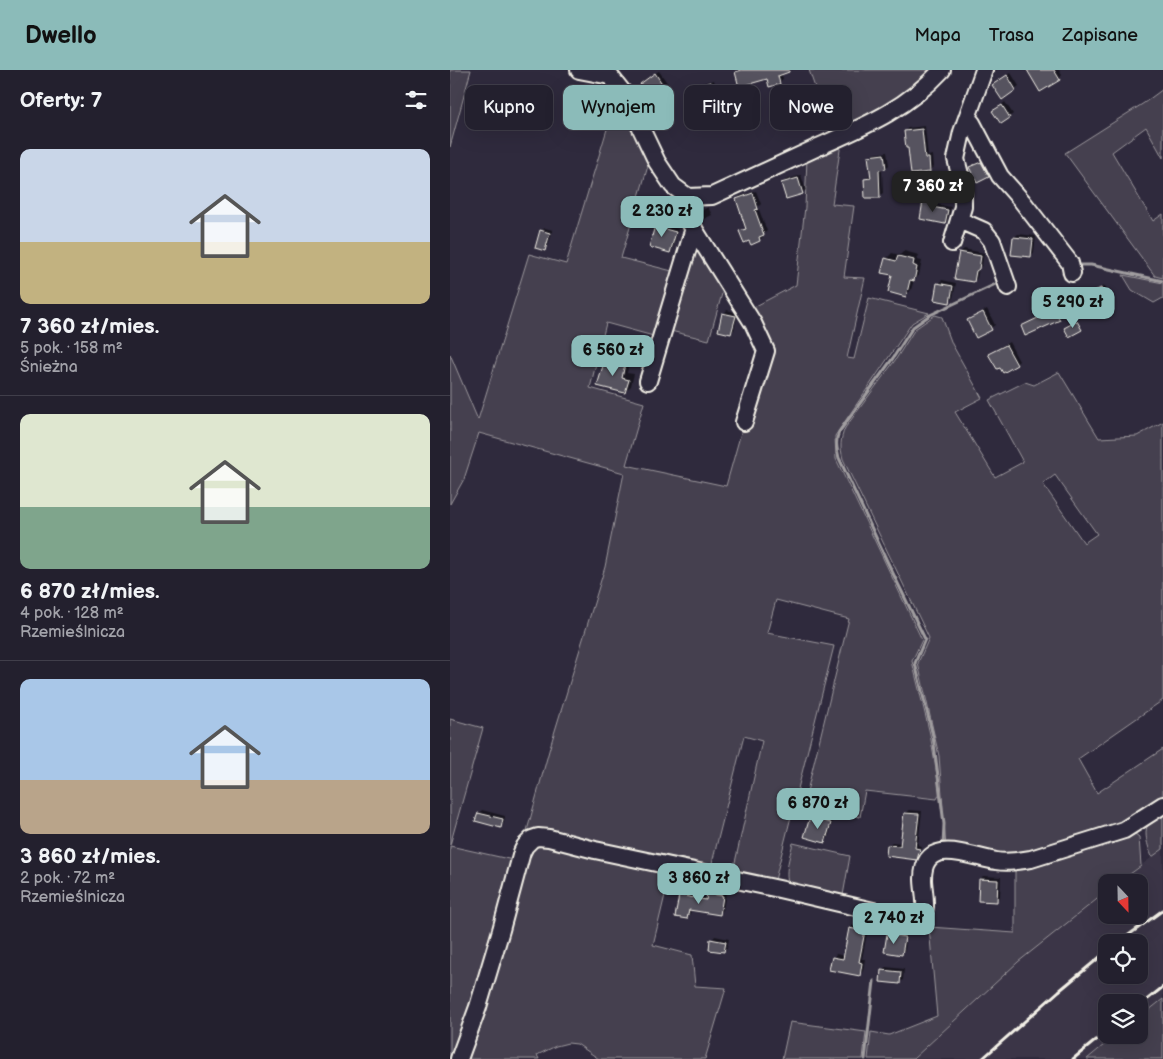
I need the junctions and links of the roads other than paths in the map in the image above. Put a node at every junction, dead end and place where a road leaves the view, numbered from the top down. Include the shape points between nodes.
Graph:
1 (579, 70) edge
2 (942, 70) edge
3 (984, 70) edge
4 (967, 118) junction
5 (688, 197) junction
6 (959, 220) junction
7 (694, 228) junction
8 (952, 243) dead end
9 (1071, 268) dead end
10 (1006, 280) dead end
11 (648, 381) dead end
12 (744, 422) dead end
13 (1163, 805) edge
14 (459, 1059) edge

1 - 5 street via 610,76 625,95 672,186
2 - 5 street via 906,103 874,121 712,196
3 - 4 street
4 - 6 street via 956,159 964,206
4 - 9 street via 1000,176 1022,200
5 - 7 street via 685,208
6 - 8 street
6 - 10 street via 984,231 992,241
7 - 11 street
7 - 12 street via 766,351
13 - 14 street via 1124,830 1031,859 996,861 964,852 939,853 924,867 925,909 916,921 538,837 528,842 522,852 494,956

